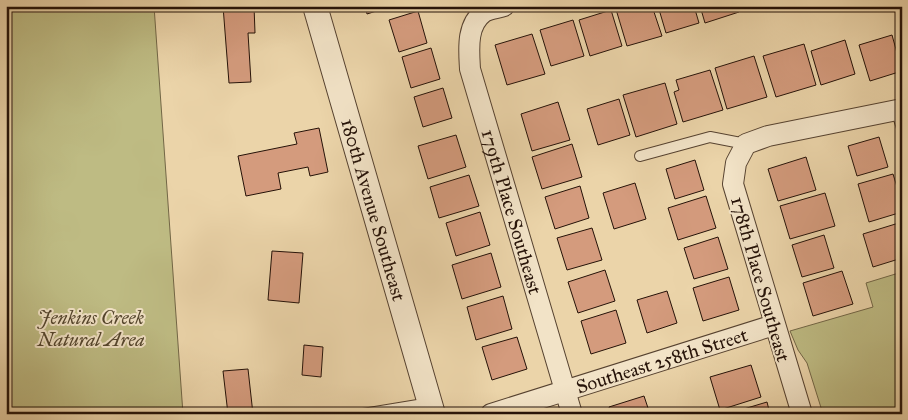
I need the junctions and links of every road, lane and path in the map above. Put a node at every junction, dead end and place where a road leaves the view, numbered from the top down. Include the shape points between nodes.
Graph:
1 (315, 6) edge
2 (488, 8) edge
3 (900, 115) edge
4 (746, 144) junction
5 (640, 156) dead end
6 (774, 325) junction
7 (565, 391) junction
8 (431, 408) edge
9 (363, 414) edge
10 (491, 414) edge
11 (572, 414) edge
12 (802, 414) edge

1 - 8 street, 180th Avenue Southeast
2 - 7 street, 179th Place Southeast via 471,31 470,69
3 - 4 street via 768,136
4 - 5 lane via 710,137
4 - 6 street, 178th Place Southeast via 736,163 733,184
6 - 7 street, Southeast 258th Street
6 - 12 street, 178th Place Southeast
7 - 10 street, Southeast 258th Street
7 - 11 street, 179th Place Southeast
8 - 9 lane

